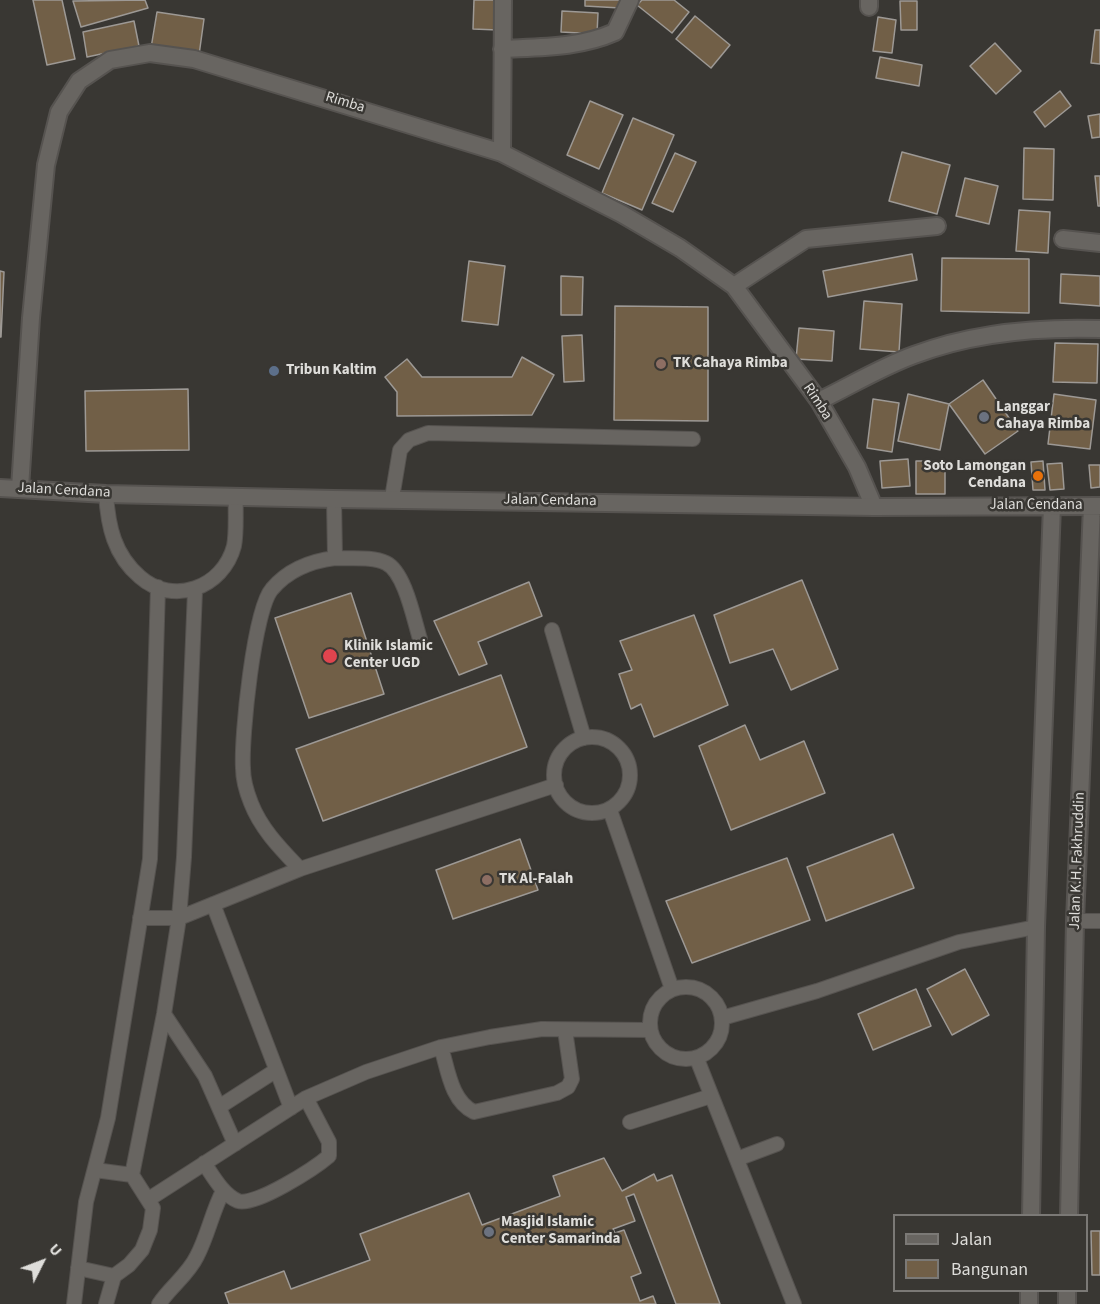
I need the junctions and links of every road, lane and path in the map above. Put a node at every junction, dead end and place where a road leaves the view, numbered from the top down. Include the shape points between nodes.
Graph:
1 (503, 0) edge
2 (630, 0) edge
3 (502, 49) junction
4 (502, 153) junction
5 (937, 226) dead end
6 (1064, 239) dead end
7 (1100, 243) edge
8 (734, 286) junction
9 (1100, 329) edge
10 (819, 401) junction
11 (693, 439) dead end
12 (0, 488) edge
13 (20, 488) junction
14 (106, 494) junction
15 (236, 496) junction
16 (392, 498) junction
17 (334, 500) junction
18 (1052, 506) junction
19 (1096, 506) edge
20 (874, 507) junction
21 (335, 558) junction
22 (158, 587) junction
23 (195, 591) junction
24 (552, 630) dead end
25 (420, 639) dead end
26 (584, 738) junction
27 (556, 785) junction
28 (610, 810) junction
29 (300, 869) junction
30 (213, 904) junction
31 (140, 918) junction
32 (179, 918) junction
33 (1075, 921) junction
34 (1100, 921) edge
35 (1036, 927) junction
36 (672, 989) junction
37 (164, 1014) junction
38 (722, 1018) junction
39 (649, 1029) junction
40 (565, 1030) junction
41 (441, 1047) junction
42 (697, 1059) junction
43 (275, 1071) junction
44 (711, 1096) junction
45 (306, 1098) junction
46 (219, 1107) junction
47 (291, 1108) junction
48 (630, 1122) dead end
49 (235, 1144) junction
50 (777, 1144) dead end
51 (737, 1159) junction
52 (204, 1163) junction
53 (95, 1170) junction
54 (132, 1175) junction
55 (224, 1191) junction
56 (149, 1199) junction
57 (1030, 1214) edge
58 (1069, 1214) edge
59 (78, 1268) junction
60 (114, 1276) junction
61 (74, 1304) edge
62 (106, 1304) edge
63 (159, 1304) edge
64 (794, 1304) edge

1 - 3 street
2 - 3 street via 615,32 597,40
3 - 4 street
4 - 8 street, Rimba via 632,220
4 - 13 street, Rimba via 194,59 150,53 110,60 79,81 58,112 46,165
5 - 8 street via 806,239
6 - 7 street
8 - 10 street, Rimba
9 - 10 street via 1054,327 980,335 913,355
10 - 20 street, Rimba via 857,467
11 - 16 lane via 428,433 409,440 400,450
12 - 13 street, Jalan Cendana
13 - 14 street, Jalan Cendana
14 - 15 street, Jalan Cendana
14 - 22 lane via 108,527 115,542 141,578
15 - 17 street, Jalan Cendana
15 - 23 lane via 234,546 213,581
16 - 17 street, Jalan Cendana
16 - 20 street, Jalan Cendana
17 - 21 lane
18 - 19 street, Jalan Cendana
18 - 20 street, Jalan Cendana
18 - 35 street
19 - 33 street, Jalan K.H. Fakhruddin
21 - 25 lane via 371,559 388,564 399,574
21 - 29 lane via 316,560 289,573 270,591 259,623 243,743 243,770 251,804 271,838
22 - 23 lane
22 - 31 lane via 150,859
23 - 32 lane
24 - 26 lane
26 - 27 lane via 570,744 560,756 555,770
26 - 28 lane via 600,738 625,756 630,771 626,793
27 - 28 lane via 564,800 577,810 593,814
27 - 29 lane
28 - 36 lane
29 - 30 lane
30 - 32 lane
30 - 43 lane
31 - 32 lane
31 - 53 lane via 108,1118
32 - 37 lane
33 - 34 lane
33 - 58 street, Jalan K.H. Fakhruddin
35 - 38 lane via 959,942 817,991
35 - 57 street
36 - 38 lane via 685,987 704,992 718,1006
36 - 39 lane via 658,998 650,1013
37 - 46 lane via 200,1066
37 - 54 lane
38 - 42 lane via 717,1043
39 - 40 lane
39 - 42 lane via 661,1051 672,1058
40 - 41 lane via 542,1029
40 - 41 lane via 572,1079 568,1087 558,1093 474,1112 458,1100
41 - 45 lane via 366,1072
42 - 44 lane
43 - 46 lane
43 - 47 lane
44 - 48 lane
44 - 51 lane
45 - 47 lane
45 - 55 lane via 329,1142 329,1156 251,1203 238,1201
46 - 49 lane
47 - 49 lane
49 - 52 lane
50 - 51 lane
51 - 64 lane
52 - 55 lane
52 - 56 lane
53 - 54 lane
53 - 59 lane via 86,1202
54 - 56 lane
55 - 63 lane via 198,1256
56 - 60 lane via 153,1208 150,1230 142,1250
59 - 60 lane
59 - 61 lane
60 - 62 lane

